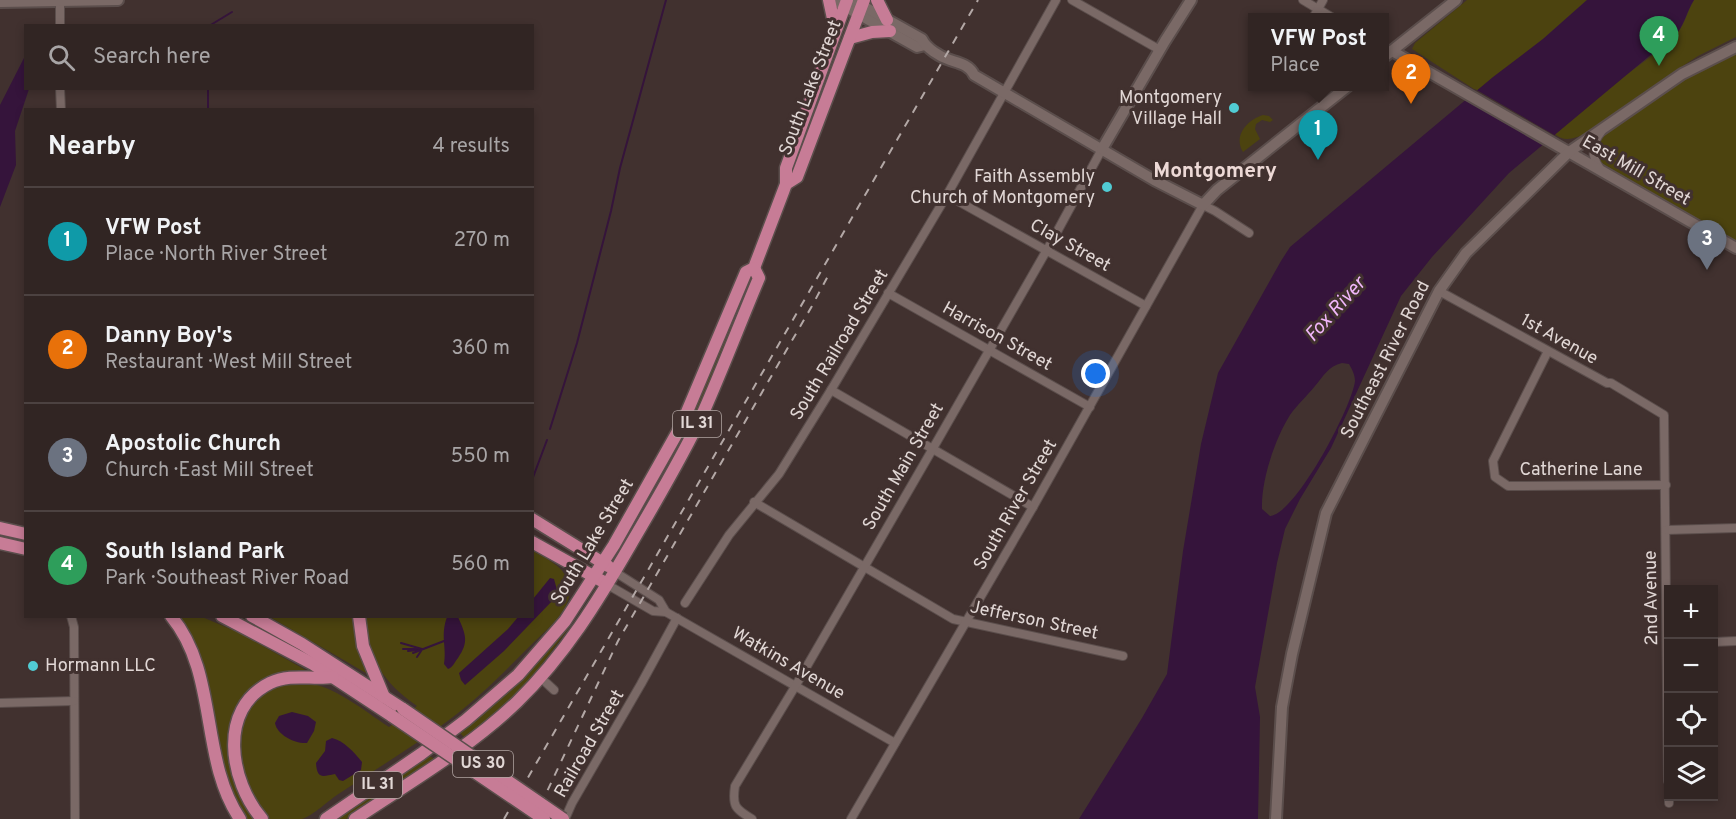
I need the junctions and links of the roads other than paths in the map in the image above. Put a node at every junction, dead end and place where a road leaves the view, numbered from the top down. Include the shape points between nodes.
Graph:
1 (118, 0) edge
2 (878, 0) edge
3 (1056, 0) edge
4 (1072, 0) edge
5 (1191, 0) edge
6 (1303, 0) edge
7 (1323, 0) edge
8 (1456, 0) edge
9 (60, 1) edge
10 (0, 2) edge
11 (849, 3) edge
12 (1318, 9) junction
13 (1316, 13) edge
14 (1325, 13) edge
15 (60, 24) edge
16 (888, 25) junction
17 (850, 38) junction
18 (1736, 47) edge
19 (1160, 50) junction
20 (1389, 50) edge
21 (1389, 53) edge
22 (60, 90) edge
23 (1343, 91) edge
24 (1005, 92) junction
25 (61, 108) edge
26 (1602, 130) junction
27 (1102, 149) junction
28 (1569, 153) junction
29 (1602, 171) junction
30 (786, 184) junction
31 (947, 195) junction
32 (1203, 205) junction
33 (1249, 233) dead end
34 (1736, 248) edge
35 (1047, 250) junction
36 (754, 268) junction
37 (1439, 291) junction
38 (888, 293) junction
39 (1146, 306) junction
40 (989, 350) junction
41 (1548, 351) junction
42 (831, 390) junction
43 (1090, 407) junction
44 (1664, 415) joint
45 (932, 449) junction
46 (1666, 485) junction
47 (754, 502) junction
48 (1033, 507) junction
49 (534, 520) edge
50 (0, 528) edge
51 (1736, 528) edge
52 (1666, 530) junction
53 (24, 534) edge
54 (0, 543) edge
55 (534, 543) edge
56 (24, 549) edge
57 (603, 563) junction
58 (864, 567) junction
59 (615, 572) junction
60 (595, 577) junction
61 (608, 585) junction
62 (685, 603) dead end
63 (666, 612) junction
64 (72, 618) edge
65 (172, 618) edge
66 (226, 618) edge
67 (256, 618) edge
68 (359, 618) edge
69 (677, 618) junction
70 (965, 622) junction
71 (1668, 639) edge
72 (1736, 641) edge
73 (1718, 642) edge
74 (1123, 656) dead end
75 (333, 676) junction
76 (540, 677) junction
77 (796, 685) junction
78 (554, 690) dead end
79 (1668, 693) edge
80 (384, 697) junction
81 (74, 701) junction
82 (0, 703) edge
83 (398, 712) junction
84 (895, 743) junction
85 (1668, 747) edge
86 (75, 819) edge
87 (240, 819) edge
88 (262, 819) edge
89 (326, 819) edge
90 (355, 819) edge
91 (544, 819) edge
92 (564, 819) edge
93 (752, 819) edge
94 (851, 819) edge
95 (1276, 819) edge

1 - 9 street
2 - 16 main road
3 - 24 street, South Railroad Street
4 - 19 street
5 - 19 street
6 - 12 street
7 - 12 street
8 - 20 street
9 - 10 street
9 - 15 street
11 - 16 street
11 - 17 main road, South Lake Street / IL 31
11 - 30 main road, South Lake Street / IL 31 via 786,168
12 - 13 street
12 - 14 street
16 - 17 main road
16 - 24 street via 921,39 951,60 951,65
17 - 30 main road, South Lake Street / IL 31 via 797,177
18 - 26 street, Southeast River Road via 1682,74
19 - 27 street
21 - 28 street, East Mill Street via 1464,91
22 - 25 street
23 - 32 street
24 - 27 street
24 - 31 street, South Railroad Street
26 - 28 street, Southeast River Road
26 - 29 street via 1593,148 1594,161
27 - 32 street
27 - 35 street, South Main Street
28 - 29 street, East Mill Street
28 - 37 street, Southeast River Road via 1466,253
29 - 34 street, East Mill Street
30 - 36 main road, South Lake Street / IL 31
31 - 35 street, Clay Street
31 - 38 street, South Railroad Street
32 - 33 street
32 - 39 street, South River Street
35 - 39 street, Clay Street
35 - 40 street, South Main Street
36 - 57 main road, South Lake Street / IL 31 via 746,272 681,426
36 - 59 main road, South Lake Street / IL 31 via 759,278 703,413
37 - 41 street, 1st Avenue
37 - 95 street, Southeast River Road via 1326,513 1282,707
38 - 40 street, Harrison Street
38 - 42 street, South Railroad Street
39 - 43 street, South River Street
40 - 43 street, Harrison Street
40 - 45 street, South Main Street
41 - 44 street, 1st Avenue
41 - 46 street, Catherine Lane via 1493,461 1495,477 1508,486
42 - 45 street
42 - 47 street, South Railroad Street via 779,474
43 - 48 street, South River Street
44 - 46 street, 2nd Avenue
45 - 48 street
45 - 58 street, South Main Street
46 - 52 street, 2nd Avenue
47 - 58 street, Jefferson Street
47 - 62 street, South Railroad Street
48 - 70 street, South River Street
49 - 57 main road
50 - 53 main road
51 - 52 street
52 - 71 street, 2nd Avenue
54 - 56 main road
55 - 60 main road
57 - 59 main road
57 - 60 main road, South Lake Street / IL 31
58 - 70 street, Jefferson Street via 953,619
58 - 77 street, South Main Street
59 - 61 main road, South Lake Street / IL 31
59 - 63 street, Watkins Avenue via 659,600
60 - 61 main road
60 - 89 main road, South Lake Street / IL 31 via 566,621 511,681 421,754
61 - 63 street, Watkins Avenue via 653,611
61 - 76 main road, South Lake Street / IL 31 via 575,636
63 - 69 street, Watkins Avenue
64 - 81 street
65 - 87 main road via 189,642 197,664 223,787
66 - 75 main road, US 30
67 - 80 main road, US 30
68 - 80 main road via 363,646
69 - 77 street, Watkins Avenue
69 - 92 street, Railroad Street
70 - 74 street, Jefferson Street
70 - 84 street, South River Street
72 - 73 street
75 - 83 main road, US 30
75 - 88 main road via 291,677 269,684 250,698 238,718 234,739 236,765 249,799
76 - 78 street
76 - 90 main road, South Lake Street / IL 31 via 477,736
77 - 84 street, Watkins Avenue
77 - 93 street, South Main Street via 735,786 733,800 738,811
79 - 85 street, 2nd Avenue
80 - 83 main road, US 30
81 - 82 street
81 - 86 street
83 - 91 main road, US 30, bridge
83 - 92 main road, US 30, bridge
84 - 94 street, South River Street

